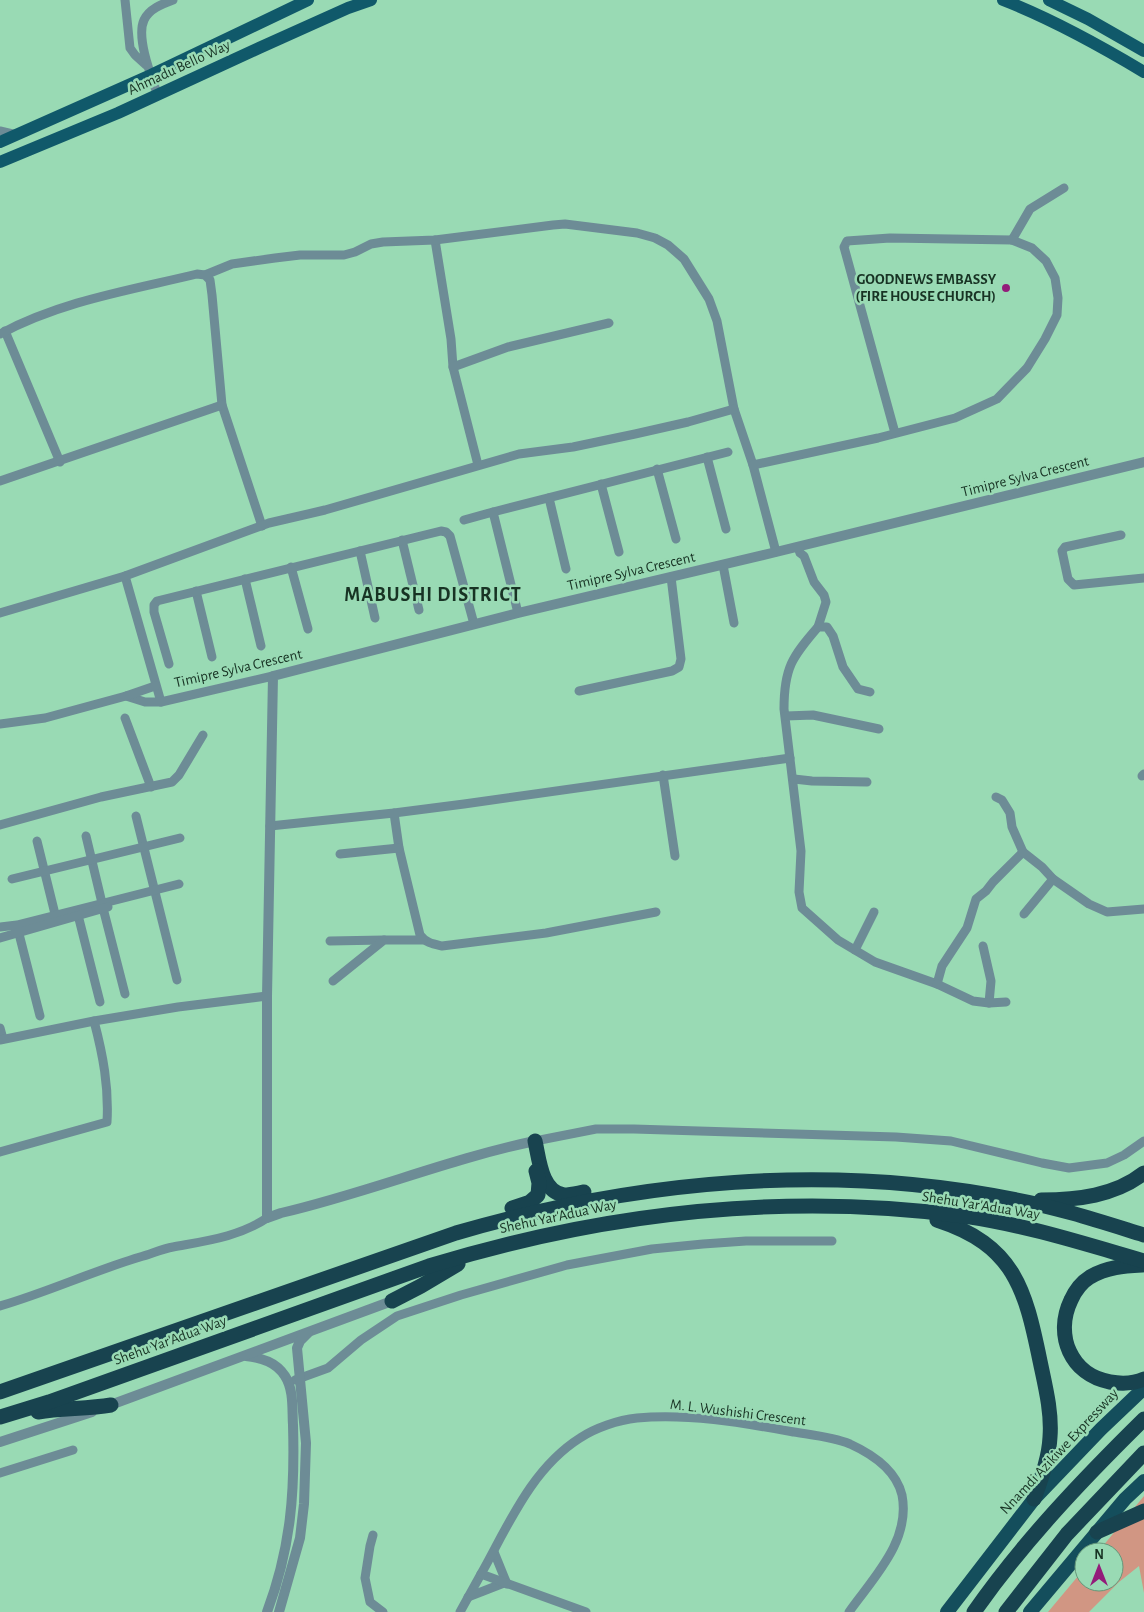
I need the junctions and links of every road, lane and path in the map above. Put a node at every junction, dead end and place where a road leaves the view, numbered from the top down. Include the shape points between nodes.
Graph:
1 (125, 0) edge
2 (173, 0) edge
3 (308, 0) edge
4 (371, 0) edge
5 (1003, 0) edge
6 (1049, 0) edge
7 (1144, 50) edge
8 (149, 70) junction
9 (1144, 72) edge
10 (157, 94) junction
11 (0, 131) edge
12 (18, 135) junction
13 (0, 142) edge
14 (0, 162) edge
15 (1064, 188) dead end
16 (435, 240) junction
17 (1012, 240) junction
18 (205, 275) junction
19 (609, 323) dead end
20 (2, 332) edge
21 (453, 366) junction
22 (222, 405) junction
23 (734, 409) junction
24 (894, 433) junction
25 (728, 452) dead end
26 (707, 457) junction
27 (60, 462) junction
28 (1144, 462) edge
29 (753, 464) junction
30 (478, 466) junction
31 (657, 469) junction
32 (0, 481) edge
33 (601, 484) junction
34 (549, 498) junction
35 (493, 512) junction
36 (464, 520) dead end
37 (262, 526) junction
38 (726, 528) dead end
39 (1121, 535) dead end
40 (402, 540) junction
41 (676, 540) dead end
42 (798, 547) junction
43 (360, 551) junction
44 (619, 552) dead end
45 (776, 552) junction
46 (723, 565) junction
47 (292, 568) junction
48 (566, 569) dead end
49 (125, 576) junction
50 (670, 577) junction
51 (1144, 578) edge
52 (245, 579) junction
53 (196, 591) junction
54 (419, 610) dead end
55 (0, 613) edge
56 (518, 613) junction
57 (375, 618) dead end
58 (734, 623) dead end
59 (474, 624) junction
60 (818, 627) junction
61 (308, 629) dead end
62 (261, 646) dead end
63 (212, 657) dead end
64 (169, 664) dead end
65 (273, 676) junction
66 (155, 686) junction
67 (579, 691) dead end
68 (870, 692) dead end
69 (126, 696) junction
70 (161, 702) junction
71 (786, 716) junction
72 (125, 718) dead end
73 (0, 724) edge
74 (879, 729) dead end
75 (203, 734) dead end
76 (790, 758) junction
77 (663, 775) junction
78 (794, 780) junction
79 (867, 782) dead end
80 (150, 787) junction
81 (996, 797) dead end
82 (394, 813) junction
83 (136, 816) dead end
84 (0, 825) edge
85 (270, 826) junction
86 (86, 836) dead end
87 (180, 838) dead end
88 (37, 841) dead end
89 (144, 847) junction
90 (399, 848) junction
91 (1023, 852) junction
92 (340, 854) dead end
93 (675, 856) dead end
94 (92, 860) junction
95 (44, 871) junction
96 (12, 879) dead end
97 (1053, 879) junction
98 (179, 884) dead end
99 (157, 892) junction
100 (103, 906) junction
101 (1144, 909) edge
102 (656, 912) dead end
103 (874, 912) dead end
104 (55, 914) junction
105 (1024, 914) dead end
106 (78, 916) junction
107 (0, 927) edge
108 (18, 928) junction
109 (0, 938) edge
110 (384, 940) junction
111 (423, 940) junction
112 (330, 941) dead end
113 (983, 946) dead end
114 (855, 950) junction
115 (176, 980) dead end
116 (333, 980) dead end
117 (937, 984) junction
118 (125, 994) dead end
119 (267, 996) junction
120 (100, 1002) dead end
121 (1006, 1002) dead end
122 (989, 1003) junction
123 (40, 1016) dead end
124 (94, 1021) junction
125 (0, 1028) edge
126 (2, 1040) edge
127 (1144, 1141) edge
128 (531, 1142) junction
129 (0, 1152) edge
130 (1144, 1173) edge
131 (665, 1188) junction
132 (1016, 1200) junction
133 (907, 1210) junction
134 (267, 1218) junction
135 (456, 1233) junction
136 (1144, 1235) edge
137 (832, 1241) dead end
138 (481, 1250) junction
139 (1144, 1263) edge
140 (392, 1301) joint
141 (0, 1306) edge
142 (311, 1330) junction
143 (245, 1356) junction
144 (299, 1378) junction
145 (1144, 1379) edge
146 (288, 1382) junction
147 (1144, 1388) edge
148 (0, 1392) edge
149 (111, 1405) junction
150 (0, 1418) edge
151 (1144, 1420) edge
152 (0, 1442) edge
153 (73, 1450) dead end
154 (1144, 1454) edge
155 (0, 1473) edge
156 (1144, 1481) edge
157 (1034, 1499) junction
158 (1144, 1511) edge
159 (1097, 1532) junction
160 (373, 1535) dead end
161 (494, 1552) junction
162 (481, 1574) junction
163 (506, 1584) junction
164 (468, 1597) junction
165 (267, 1612) edge
166 (280, 1612) edge
167 (383, 1612) edge
168 (460, 1612) edge
169 (586, 1612) edge
170 (849, 1612) edge
171 (947, 1612) edge
172 (974, 1612) edge
173 (1006, 1612) edge
174 (1030, 1612) edge

1 - 8 street via 130,48
2 - 8 street via 154,8 144,20 142,29
3 - 8 main road, Ahmadu Bello Way
4 - 10 main road, Ahmadu Bello Way
5 - 9 main road via 1086,39
6 - 7 main road
8 - 10 street
8 - 12 main road, Ahmadu Bello Way
10 - 14 main road, Ahmadu Bello Way
11 - 12 street
12 - 13 main road, Ahmadu Bello Way
15 - 17 street via 1030,209
16 - 18 street via 383,242 344,255 300,255 232,264
16 - 21 street
16 - 23 street via 565,224 637,233 668,245 684,260 709,299 717,321
17 - 24 street via 1032,248 1046,262 1055,278 1057,315 1045,340 1027,368 997,399 955,418
17 - 24 street via 890,238 847,241 844,246
18 - 20 street via 197,274 61,307
18 - 22 street via 210,280 212,295
19 - 21 street via 508,347
20 - 27 street
21 - 30 street
22 - 27 street
22 - 37 street
23 - 29 street
23 - 30 street via 573,447 518,454
24 - 29 street
25 - 26 street
26 - 31 street
26 - 38 street
27 - 32 street
28 - 42 street, Timipre Sylva Crescent
29 - 45 street
30 - 37 street
31 - 33 street
31 - 41 street
33 - 34 street
33 - 44 street
34 - 35 street
34 - 48 street
35 - 36 street
35 - 56 street
37 - 49 street
39 - 51 street via 1065,547 1062,551 1068,580 1074,585
40 - 43 street
40 - 54 street
40 - 59 street via 440,531 450,536
42 - 45 street, Timipre Sylva Crescent
42 - 60 street via 826,602
43 - 47 street
43 - 57 street
45 - 46 street, Timipre Sylva Crescent
46 - 50 street, Timipre Sylva Crescent
46 - 58 street
47 - 52 street
47 - 61 street
49 - 55 street
49 - 66 street
50 - 56 street, Timipre Sylva Crescent
50 - 67 street via 681,659 679,667
52 - 53 street
52 - 62 street
53 - 63 street
53 - 64 street via 157,601 154,605
56 - 59 street, Timipre Sylva Crescent
59 - 65 street, Timipre Sylva Crescent
60 - 68 street via 827,627 833,636 843,667 858,689
60 - 71 street via 787,671 784,686
65 - 70 street, Timipre Sylva Crescent
65 - 85 street
66 - 69 street, Timipre Sylva Crescent
66 - 70 street
69 - 70 street, Timipre Sylva Crescent via 145,702
69 - 73 street, Timipre Sylva Crescent via 45,718
71 - 74 street via 813,715
71 - 76 street
72 - 80 street
75 - 80 street via 179,775 172,782
76 - 77 street
76 - 78 street
77 - 82 street
77 - 93 street
78 - 79 street
78 - 114 street via 801,851 799,892 802,908 838,940
80 - 84 street
81 - 91 street via 1010,812 1012,827
82 - 85 street
82 - 90 street
83 - 89 street
85 - 119 street
86 - 94 street
87 - 89 street
88 - 95 street
89 - 94 street
89 - 99 street
90 - 92 street
90 - 111 street
91 - 97 street
91 - 117 street via 976,900 967,928 942,966
94 - 95 street
94 - 100 street
95 - 96 street
95 - 104 street
97 - 101 street via 1089,904 1107,912
97 - 105 street
98 - 99 street
99 - 100 street
99 - 115 street
100 - 104 street
100 - 106 street
100 - 118 street
102 - 111 street via 546,933 442,946
103 - 114 street
104 - 108 street
106 - 108 street
106 - 120 street
107 - 108 street
108 - 109 street
108 - 123 street
110 - 111 street
110 - 112 street
110 - 116 street
113 - 122 street via 991,981
114 - 117 street via 876,962
117 - 122 street via 973,1001
119 - 124 street
119 - 134 street
121 - 122 street
124 - 126 street
124 - 129 street via 104,1060 109,1099 107,1122
125 - 126 street
127 - 128 street via 1107,1163 1069,1168 951,1141 896,1137 596,1129
128 - 131 highway via 545,1178 560,1194 628,1186
128 - 134 street via 466,1158
128 - 135 highway via 538,1195 530,1202 493,1213
130 - 132 highway via 1097,1196 1069,1200
131 - 132 highway, Shehu Yar'Adua Way via 814,1179 929,1186
131 - 135 highway, Shehu Yar'Adua Way via 562,1206
132 - 136 highway, Shehu Yar'Adua Way
133 - 138 highway, Shehu Yar'Adua Way via 806,1206 694,1211 587,1226
133 - 139 highway, Shehu Yar'Adua Way via 1011,1225
133 - 157 highway via 975,1236 1001,1258 1023,1292 1036,1339 1050,1426 1048,1458
134 - 141 street via 221,1238 139,1257
135 - 148 highway, Shehu Yar'Adua Way
137 - 144 street via 756,1240 703,1244 567,1265 461,1294 398,1316 361,1340 328,1368
138 - 140 highway
138 - 150 highway, Shehu Yar'Adua Way
139 - 145 highway via 1119,1266 1088,1278 1068,1306 1063,1326 1074,1360 1086,1372 1120,1384
140 - 142 street
142 - 143 street
142 - 144 street via 297,1348
143 - 146 street via 272,1363
143 - 149 street
144 - 146 street
144 - 166 street via 306,1444 304,1504 300,1538
146 - 165 street via 292,1397 293,1435 291,1506 283,1562
147 - 157 highway, Nnamdi Azikiwe Expressway
149 - 150 highway
149 - 152 street
151 - 172 highway via 1046,1520
153 - 155 street
154 - 173 highway via 1067,1534
156 - 159 highway
157 - 171 highway, Nnamdi Azikiwe Expressway
158 - 159 highway
159 - 174 highway
160 - 167 street via 365,1578 370,1602
161 - 162 street, M. L. Wushishi Crescent
161 - 163 street
161 - 170 street, M. L. Wushishi Crescent via 534,1482 557,1456 581,1438 610,1425 634,1418 660,1416 717,1420 819,1436 865,1452 894,1477 902,1495 903,1515 897,1542
162 - 163 street
162 - 164 street, M. L. Wushishi Crescent
163 - 164 street
163 - 169 street
164 - 168 street, M. L. Wushishi Crescent

